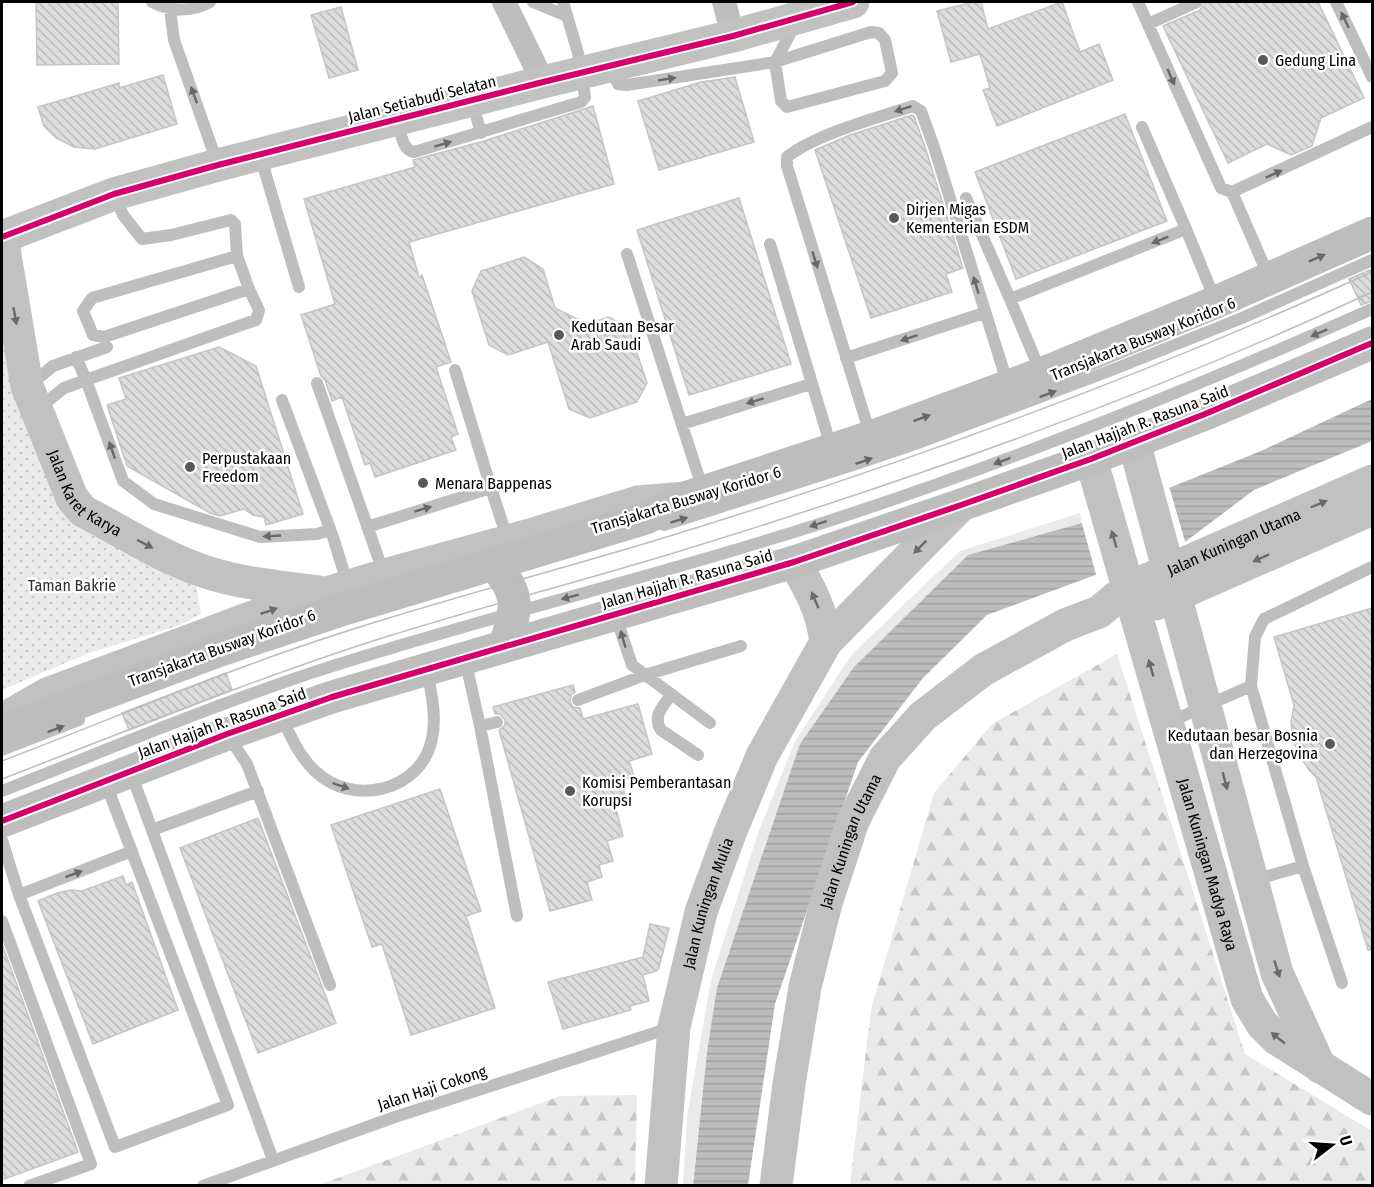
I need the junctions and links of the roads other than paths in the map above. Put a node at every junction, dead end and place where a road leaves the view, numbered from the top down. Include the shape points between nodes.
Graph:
1 (152, 2) edge
2 (210, 2) edge
3 (504, 2) edge
4 (534, 2) edge
5 (563, 2) edge
6 (724, 2) edge
7 (853, 2) edge
8 (1138, 2) edge
9 (1197, 2) edge
10 (1336, 2) edge
11 (170, 9) junction
12 (567, 16) junction
13 (799, 17) junction
14 (1148, 24) junction
15 (732, 36) junction
16 (775, 62) junction
17 (596, 69) junction
18 (1372, 76) edge
19 (543, 82) junction
20 (472, 100) junction
21 (397, 119) junction
22 (1142, 127) dead end
23 (1372, 127) edge
24 (481, 133) junction
25 (260, 153) junction
26 (218, 165) junction
27 (1232, 192) junction
28 (114, 194) junction
29 (966, 198) dead end
30 (1186, 229) junction
31 (1372, 233) edge
32 (2, 237) edge
33 (770, 244) dead end
34 (627, 254) dead end
35 (237, 256) junction
36 (1372, 260) edge
37 (1270, 280) junction
38 (299, 287) dead end
39 (249, 289) junction
40 (1010, 300) junction
41 (1216, 302) junction
42 (1372, 309) edge
43 (984, 313) junction
44 (106, 342) junction
45 (1372, 343) edge
46 (76, 357) junction
47 (846, 358) junction
48 (116, 370) junction
49 (455, 370) dead end
50 (1041, 374) junction
51 (86, 380) junction
52 (317, 383) dead end
53 (811, 384) junction
54 (1008, 386) junction
55 (22, 396) edge
56 (282, 400) dead end
57 (682, 424) junction
58 (871, 437) junction
59 (1134, 442) junction
60 (832, 451) junction
61 (1091, 459) junction
62 (1372, 482) edge
63 (491, 488) junction
64 (696, 495) junction
65 (961, 506) junction
66 (1372, 509) edge
67 (367, 526) junction
68 (330, 530) junction
69 (576, 552) dead end
70 (794, 562) junction
71 (505, 564) junction
72 (1372, 567) edge
73 (1170, 574) junction
74 (385, 575) junction
75 (339, 590) junction
76 (1129, 591) junction
77 (427, 597) dead end
78 (526, 609) junction
79 (615, 613) junction
80 (561, 629) junction
81 (826, 642) junction
82 (505, 645) junction
83 (741, 646) dead end
84 (240, 657) dead end
85 (465, 658) junction
86 (427, 669) junction
87 (645, 675) junction
88 (1251, 686) junction
89 (671, 694) junction
90 (578, 700) dead end
91 (1205, 707) junction
92 (280, 715) junction
93 (87, 717) dead end
94 (2, 720) edge
95 (497, 722) dead end
96 (710, 723) dead end
97 (1167, 723) junction
98 (480, 726) junction
99 (2, 731) edge
100 (227, 734) junction
101 (2, 750) edge
102 (698, 755) dead end
103 (118, 776) junction
104 (2, 790) edge
105 (258, 791) junction
106 (2, 821) edge
107 (152, 830) junction
108 (2, 840) edge
109 (132, 851) junction
110 (1303, 866) junction
111 (1252, 880) junction
112 (19, 895) junction
113 (517, 916) dead end
114 (2, 921) edge
115 (1342, 983) dead end
116 (330, 985) dead end
117 (674, 1027) junction
118 (1320, 1067) junction
119 (1372, 1099) edge
120 (273, 1160) junction
121 (29, 1185) edge
122 (203, 1185) edge
123 (661, 1185) edge
124 (776, 1185) edge

1 - 11 lane
2 - 11 lane via 194,9
3 - 19 street
4 - 12 lane
5 - 12 lane
6 - 15 street
7 - 13 street, Jalan Setiabudi Selatan
8 - 14 lane
9 - 14 lane
18 -> 10 lane
26 -> 11 lane via 174,40
12 - 17 lane
13 - 15 street, Jalan Setiabudi Selatan
13 - 16 lane
14 -> 27 lane via 1221,188
15 - 17 street, Jalan Setiabudi Selatan
16 - 16 lane via 871,32 879,33 885,40 892,73 885,81 787,107 781,101
17 -> 16 lane via 618,84 627,85
17 - 19 street, Jalan Setiabudi Selatan
17 - 24 lane via 581,102
19 - 20 street, Jalan Setiabudi Selatan
20 - 21 street, Jalan Setiabudi Selatan
20 - 24 lane
21 -> 24 lane via 406,148 414,153
21 - 25 street, Jalan Setiabudi Selatan
22 - 30 lane
27 -> 23 lane
25 - 26 street, Jalan Setiabudi Selatan
25 - 38 lane
26 - 28 street, Jalan Setiabudi Selatan
27 - 37 lane
28 - 32 street, Jalan Setiabudi Selatan
28 - 35 lane via 142,239 231,220 235,224
29 - 40 lane
30 -> 40 lane
30 - 41 lane
37 -> 31 main road
32 -> 55 street, Jalan Karet Karya
33 - 53 lane
34 - 57 lane
35 - 39 lane
35 - 44 lane via 92,298 83,311 93,335
69 -> 36 lane, Transjakarta Busway Koridor 6 via 921,442 1242,318
37 - 41 main road
39 - 44 lane
39 - 48 lane via 259,310 256,320
40 - 50 lane
41 - 50 main road
42 -> 78 lane via 1151,403 857,512
43 -> 47 lane
43 -> 47 lane via 934,147 921,111 913,106 838,132 787,157
43 - 54 lane
44 - 46 lane
44 - 48 lane
45 - 59 main road, Jalan Hajjah R. Rasuna Said
46 - 51 lane
46 - 55 lane via 53,366
47 - 58 lane
48 - 51 lane
49 - 63 lane
50 - 54 main road
51 - 55 lane
68 -> 51 lane via 260,537 154,504 123,481
52 - 67 lane
53 -> 57 lane
53 - 60 lane
58 -> 54 main road
55 -> 75 street, Jalan Karet Karya via 72,498 83,511 208,573
56 - 68 lane
57 - 64 lane
58 - 60 main road
59 - 61 main road, Jalan Hajjah R. Rasuna Said
59 - 73 street
60 - 64 main road
61 - 65 main road, Jalan Hajjah R. Rasuna Said
76 -> 61 street, Jalan Kuningan Madya Raya
73 -> 62 street, Jalan Kuningan Utama
67 -> 63 lane
63 - 71 lane
64 - 71 main road via 646,518
65 - 70 main road, Jalan Hajjah R. Rasuna Said
65 -> 81 street, Jalan Kuningan Mulia
66 -> 73 street, Jalan Kuningan Utama
67 - 74 lane
68 - 75 lane
70 - 79 main road, Jalan Hajjah R. Rasuna Said
81 -> 70 street via 824,622
71 - 74 street
71 - 78 main road via 515,598
71 - 99 main road via 341,610 223,649
72 - 88 lane via 1264,619 1255,637
73 - 76 street, Jalan Kuningan Utama
73 - 91 street
74 - 75 street
94 -> 75 street via 47,694 96,675 272,610
97 -> 76 street, Jalan Kuningan Madya Raya
76 - 124 street, Jalan Kuningan Utama via 1099,612 983,670 923,716 885,758 853,821 826,903 805,987
77 - 84 lane, Transjakarta Busway Koridor 6
78 - 80 main road
78 - 82 main road
78 - 104 lane via 365,655 255,692
79 - 80 main road, Jalan Hajjah R. Rasuna Said
87 -> 79 lane via 632,665
80 - 82 main road, Jalan Hajjah R. Rasuna Said
81 - 117 street, Jalan Kuningan Mulia via 762,756 730,832 701,912
82 - 85 main road, Jalan Hajjah R. Rasuna Said
83 - 87 lane
85 - 86 main road, Jalan Hajjah R. Rasuna Said
85 - 98 lane
86 - 92 main road, Jalan Hajjah R. Rasuna Said
92 -> 86 lane via 298,749 315,771 334,785 358,792 383,790 405,780 422,762 432,740 434,715
87 - 89 lane
87 - 90 lane
88 - 91 lane
88 - 110 lane
89 - 96 lane
89 - 102 lane via 657,715 657,724
91 - 97 lane
91 -> 111 street
92 - 100 main road, Jalan Hajjah R. Rasuna Said
101 -> 93 lane
95 - 98 lane
118 -> 97 street, Jalan Kuningan Madya Raya via 1277,1039 1247,999
98 - 113 lane
100 - 103 main road, Jalan Hajjah R. Rasuna Said
100 - 105 lane via 247,764
103 - 106 main road, Jalan Hajjah R. Rasuna Said
103 - 107 lane
103 - 109 lane
105 - 107 lane
105 - 116 lane
107 - 120 lane
108 - 112 lane
112 -> 109 lane
109 - 112 lane via 228,1105 115,1148
110 - 111 lane
110 - 115 lane
111 -> 118 street via 1277,973
114 - 121 lane via 91,1164
117 - 120 lane, Jalan Haji Cokong
117 - 123 street, Jalan Kuningan Mulia
118 - 119 street, Jalan Kuningan Madya Raya
120 - 122 lane, Jalan Haji Cokong

